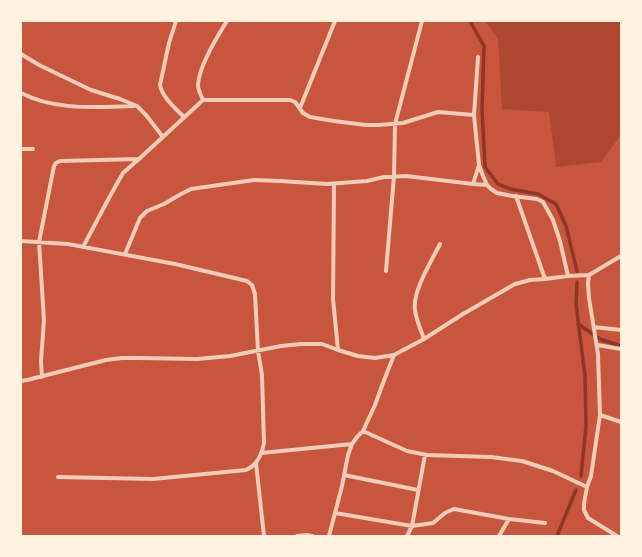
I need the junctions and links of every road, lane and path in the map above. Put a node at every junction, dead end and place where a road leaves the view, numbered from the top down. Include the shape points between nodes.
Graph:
1 (176, 21) edge
2 (227, 21) edge
3 (335, 21) edge
4 (422, 21) edge
5 (21, 54) edge
6 (478, 57) dead end
7 (21, 93) edge
8 (203, 100) junction
9 (137, 106) junction
10 (300, 108) junction
11 (474, 115) junction
12 (184, 118) junction
13 (395, 124) junction
14 (163, 137) junction
15 (21, 149) edge
16 (33, 149) dead end
17 (140, 159) junction
18 (479, 165) junction
19 (394, 176) junction
20 (334, 184) junction
21 (472, 184) junction
22 (487, 185) junction
23 (516, 196) junction
24 (21, 241) edge
25 (39, 242) junction
26 (440, 244) dead end
27 (83, 246) junction
28 (124, 254) junction
29 (621, 256) edge
30 (386, 271) dead end
31 (589, 275) junction
32 (568, 276) junction
33 (545, 279) junction
34 (594, 327) junction
35 (621, 330) edge
36 (424, 339) junction
37 (597, 345) junction
38 (621, 349) edge
39 (338, 350) junction
40 (258, 351) junction
41 (394, 355) junction
42 (42, 377) junction
43 (21, 381) edge
44 (600, 415) junction
45 (621, 422) edge
46 (362, 431) junction
47 (352, 444) junction
48 (260, 453) junction
49 (425, 455) junction
50 (256, 463) junction
51 (344, 475) junction
52 (58, 477) dead end
53 (587, 487) junction
54 (418, 490) junction
55 (335, 513) junction
56 (509, 519) junction
57 (545, 523) dead end
58 (412, 526) junction
59 (264, 536) edge
60 (297, 536) edge
61 (312, 536) edge
62 (329, 536) edge
63 (407, 536) edge
64 (498, 536) edge
65 (617, 536) edge

1 - 12 street via 168,43 160,85 164,96
2 - 8 street via 202,69 198,87
3 - 10 street
4 - 13 street
5 - 9 street via 91,90
6 - 11 street
7 - 9 street via 50,104 70,107
8 - 10 street via 290,100
8 - 12 street
9 - 14 street
10 - 13 street via 310,117 372,125
11 - 13 street via 438,112
11 - 18 street
12 - 14 street
13 - 19 street
14 - 17 street
15 - 16 street
17 - 25 street via 56,163
17 - 27 street via 123,173
18 - 21 street
18 - 22 street
19 - 20 street
19 - 21 street
19 - 30 street
20 - 28 street via 254,180 191,189 147,211 140,218
20 - 39 street via 333,299
21 - 22 street
22 - 23 street via 497,193
23 - 32 street via 542,202 556,227
23 - 33 street
24 - 25 street
25 - 27 street
25 - 42 street via 44,320
26 - 36 street via 415,298 414,309
27 - 28 street
28 - 40 street via 247,280 255,294
29 - 31 street
31 - 32 street
31 - 34 street via 589,298
32 - 33 street
33 - 36 street via 515,284
34 - 35 street
34 - 37 street
36 - 41 street
37 - 38 street
37 - 44 street
39 - 40 street via 322,344 301,344
39 - 41 street via 375,358
40 - 42 street via 197,360 122,358
40 - 48 street via 264,405 264,442
41 - 46 street via 375,406
42 - 43 street
44 - 45 street
44 - 53 street
46 - 47 street
46 - 49 street via 407,451
47 - 48 street
47 - 51 street
48 - 50 street
49 - 53 street via 490,457 522,461 553,471
49 - 54 street
50 - 52 street via 246,470 154,479
50 - 59 street
51 - 54 street
51 - 55 street
53 - 65 street via 584,510 588,518
54 - 58 street
55 - 58 street
55 - 62 street
56 - 57 street
56 - 58 street via 454,509 433,524
56 - 64 street
58 - 63 street
60 - 61 street

